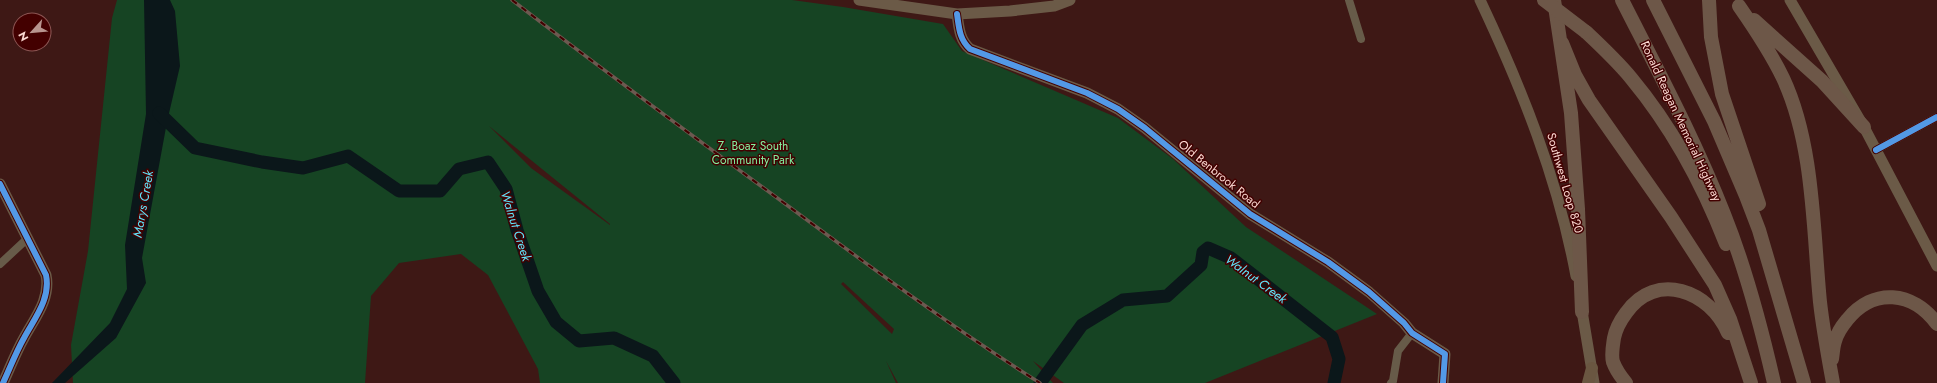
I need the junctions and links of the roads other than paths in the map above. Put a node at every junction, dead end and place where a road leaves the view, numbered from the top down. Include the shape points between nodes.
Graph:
1 (859, 0) edge
2 (1070, 0) edge
3 (1349, 0) edge
4 (1480, 0) edge
5 (1544, 0) edge
6 (1554, 0) edge
7 (1622, 0) edge
8 (1653, 0) edge
9 (1790, 0) edge
10 (1736, 3) edge
11 (1709, 5) edge
12 (957, 14) junction
13 (1361, 39) dead end
14 (1562, 43) junction
15 (1937, 117) edge
16 (1864, 127) junction
17 (1876, 150) junction
18 (0, 184) edge
19 (28, 238) junction
20 (0, 264) edge
21 (1937, 266) edge
22 (1582, 312) junction
23 (1937, 324) edge
24 (1412, 333) junction
25 (1763, 336) junction
26 (1592, 368) junction
27 (1832, 376) edge
28 (1803, 378) edge
29 (1750, 379) edge
30 (3, 383) edge
31 (1391, 383) edge
32 (1443, 383) edge
33 (1588, 383) edge
34 (1594, 383) edge
35 (1626, 383) edge
36 (1774, 383) edge

1 - 12 main road
2 - 12 main road via 1054,6
3 - 13 street
4 - 22 main road, Southwest Loop 820 via 1538,132 1563,215
5 - 25 highway, bridge via 1586,32 1631,78 1659,116 1704,196 1724,240 1750,319
6 - 14 highway
7 - 25 highway, Ronald Reagan Memorial Highway via 1708,174 1742,263
8 - 28 highway via 1714,121 1746,196 1759,230
9 - 16 main road
10 - 16 highway via 1822,80
10 - 27 highway via 1761,39 1783,79 1800,133 1808,172 1820,304
11 - 28 highway via 1711,37 1722,94 1776,252 1805,361
12 - 24 main road, Old Benbrook Road via 960,34 964,44 970,49 1087,94 1118,109 1250,214 1328,262 1369,292
14 - 22 highway via 1572,120
14 - 29 highway via 1589,100 1715,285 1730,319
15 - 17 street
16 - 17 main road
17 - 21 main road
18 - 19 main road
19 - 20 street
19 - 30 main road via 46,276 47,285 42,305
22 - 26 main road, Southwest Loop 820
23 - 27 highway via 1930,314 1916,304 1899,298 1883,297 1868,302 1854,312 1842,326 1835,340
24 - 31 street via 1398,351
24 - 32 main road, Old Benbrook Road via 1445,354
25 - 36 highway, Ronald Reagan Memorial Highway
26 - 33 main road
26 - 34 main road, Southwest Loop 820
29 - 35 highway via 1726,328 1714,310 1692,294 1669,289 1642,296 1630,306 1616,331 1612,348 1613,361

